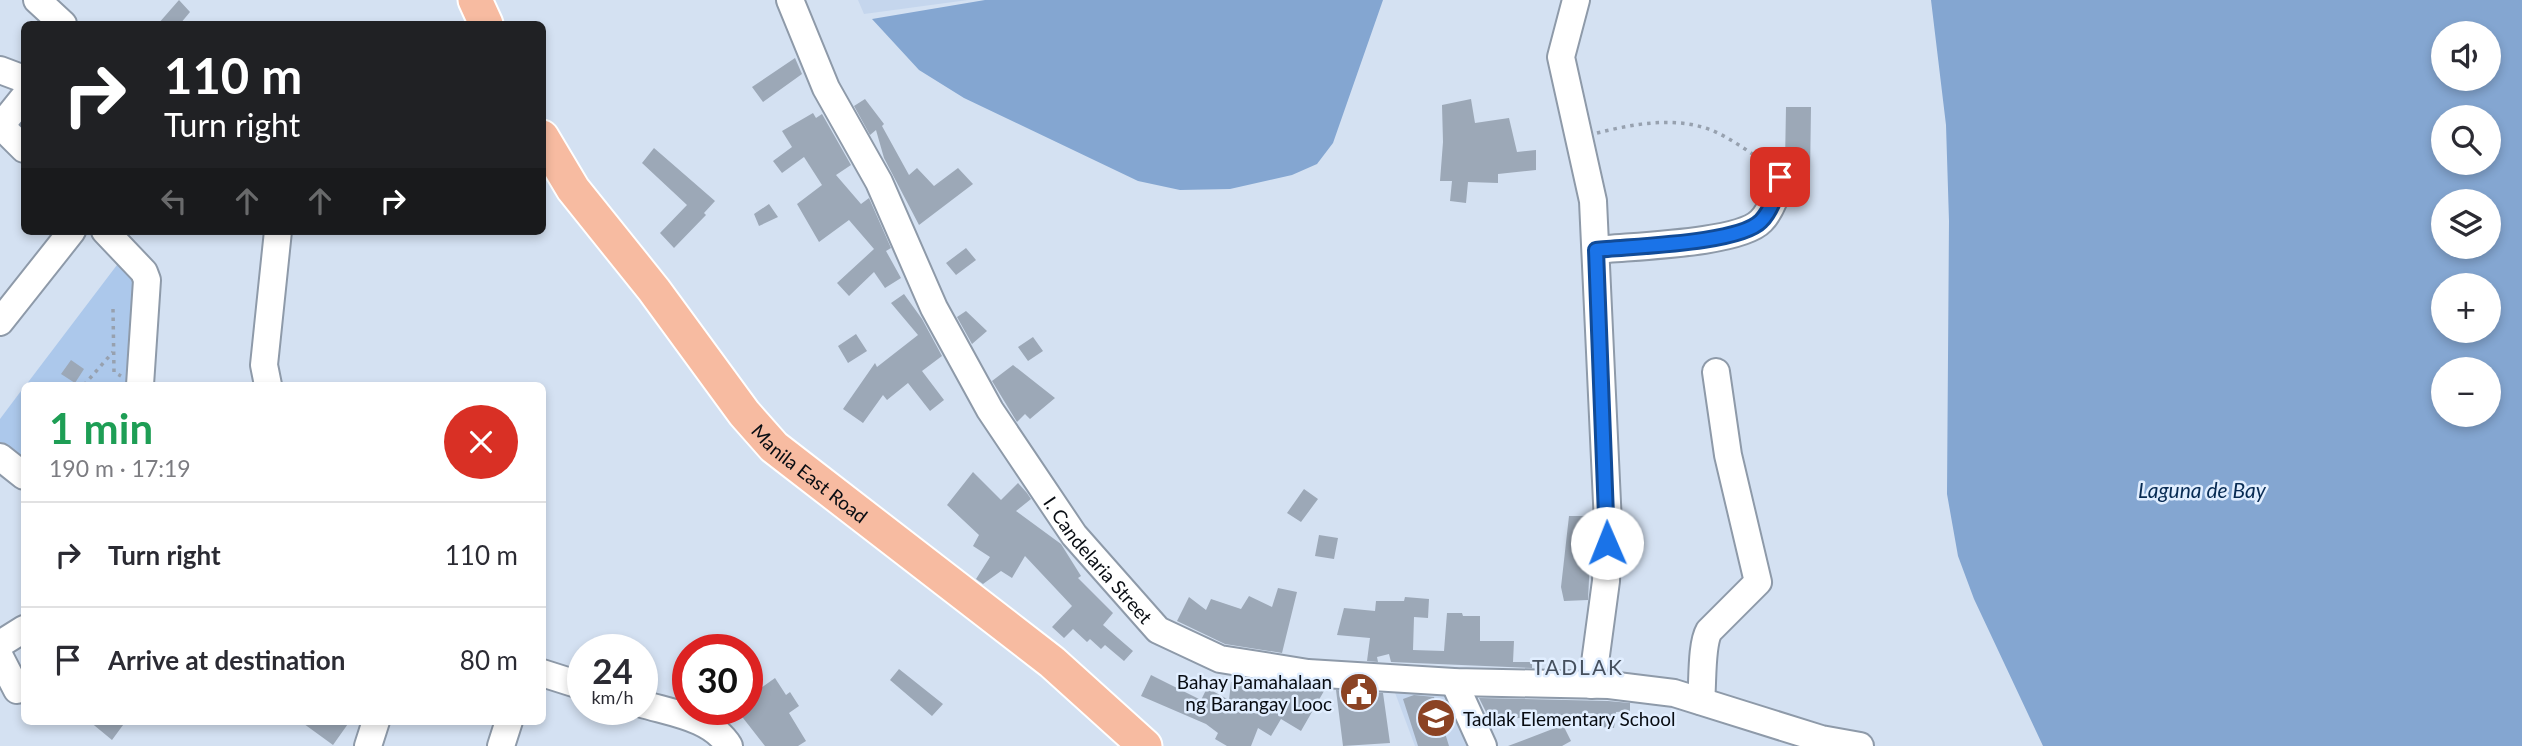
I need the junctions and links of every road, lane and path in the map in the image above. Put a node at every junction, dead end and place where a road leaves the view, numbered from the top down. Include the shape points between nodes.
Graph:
1 (37, 0) edge
2 (475, 0) edge
3 (790, 0) edge
4 (1576, 0) edge
5 (60, 21) edge
6 (485, 21) edge
7 (0, 70) edge
8 (21, 78) edge
9 (21, 101) edge
10 (1, 126) edge
11 (1578, 138) junction
12 (546, 144) edge
13 (21, 146) edge
14 (1780, 177) joint
15 (69, 235) edge
16 (109, 235) edge
17 (278, 235) edge
18 (1596, 250) junction
19 (113, 309) dead end
20 (0, 322) edge
21 (113, 352) junction
22 (1716, 372) dead end
23 (88, 382) edge
24 (141, 382) edge
25 (267, 382) edge
26 (0, 457) edge
27 (21, 474) edge
28 (21, 631) edge
29 (0, 644) edge
30 (0, 657) edge
31 (546, 674) edge
32 (567, 681) edge
33 (1454, 682) junction
34 (1592, 685) junction
35 (17, 690) dead end
36 (1701, 701) junction
37 (658, 709) edge
38 (375, 725) edge
39 (508, 725) edge
40 (368, 746) edge
41 (501, 746) edge
42 (729, 746) edge
43 (1145, 746) edge
44 (1483, 746) edge
45 (1860, 746) edge

1 - 5 street
2 - 6 main road
3 - 33 street, I. Candelaria Street via 826,88 878,182 934,308 990,410 1074,535 1158,630 1220,659 1308,673
4 - 11 street via 1561,57
7 - 8 street
9 - 10 street
10 - 13 street
11 - 14 path via 1629,125 1678,123 1711,130 1771,166
11 - 18 street via 1593,201
12 - 43 main road, Manila East Road via 573,189 774,447 1052,662
14 - 18 street via 1760,222 1728,237
15 - 20 street
16 - 24 street via 147,280
17 - 25 street via 264,365
18 - 34 street via 1608,524 1606,581
19 - 21 path
21 - 23 path
21 - 24 path via 115,374
22 - 36 street via 1728,455 1758,582 1703,641
26 - 27 street
28 - 29 street
30 - 35 street
31 - 32 street
33 - 34 street, I. Candelaria Street
33 - 44 street
34 - 36 street, I. Candelaria Street via 1674,693
36 - 45 street, I. Candelaria Street via 1821,739
37 - 42 street via 705,723 721,732
38 - 40 street
39 - 41 street

